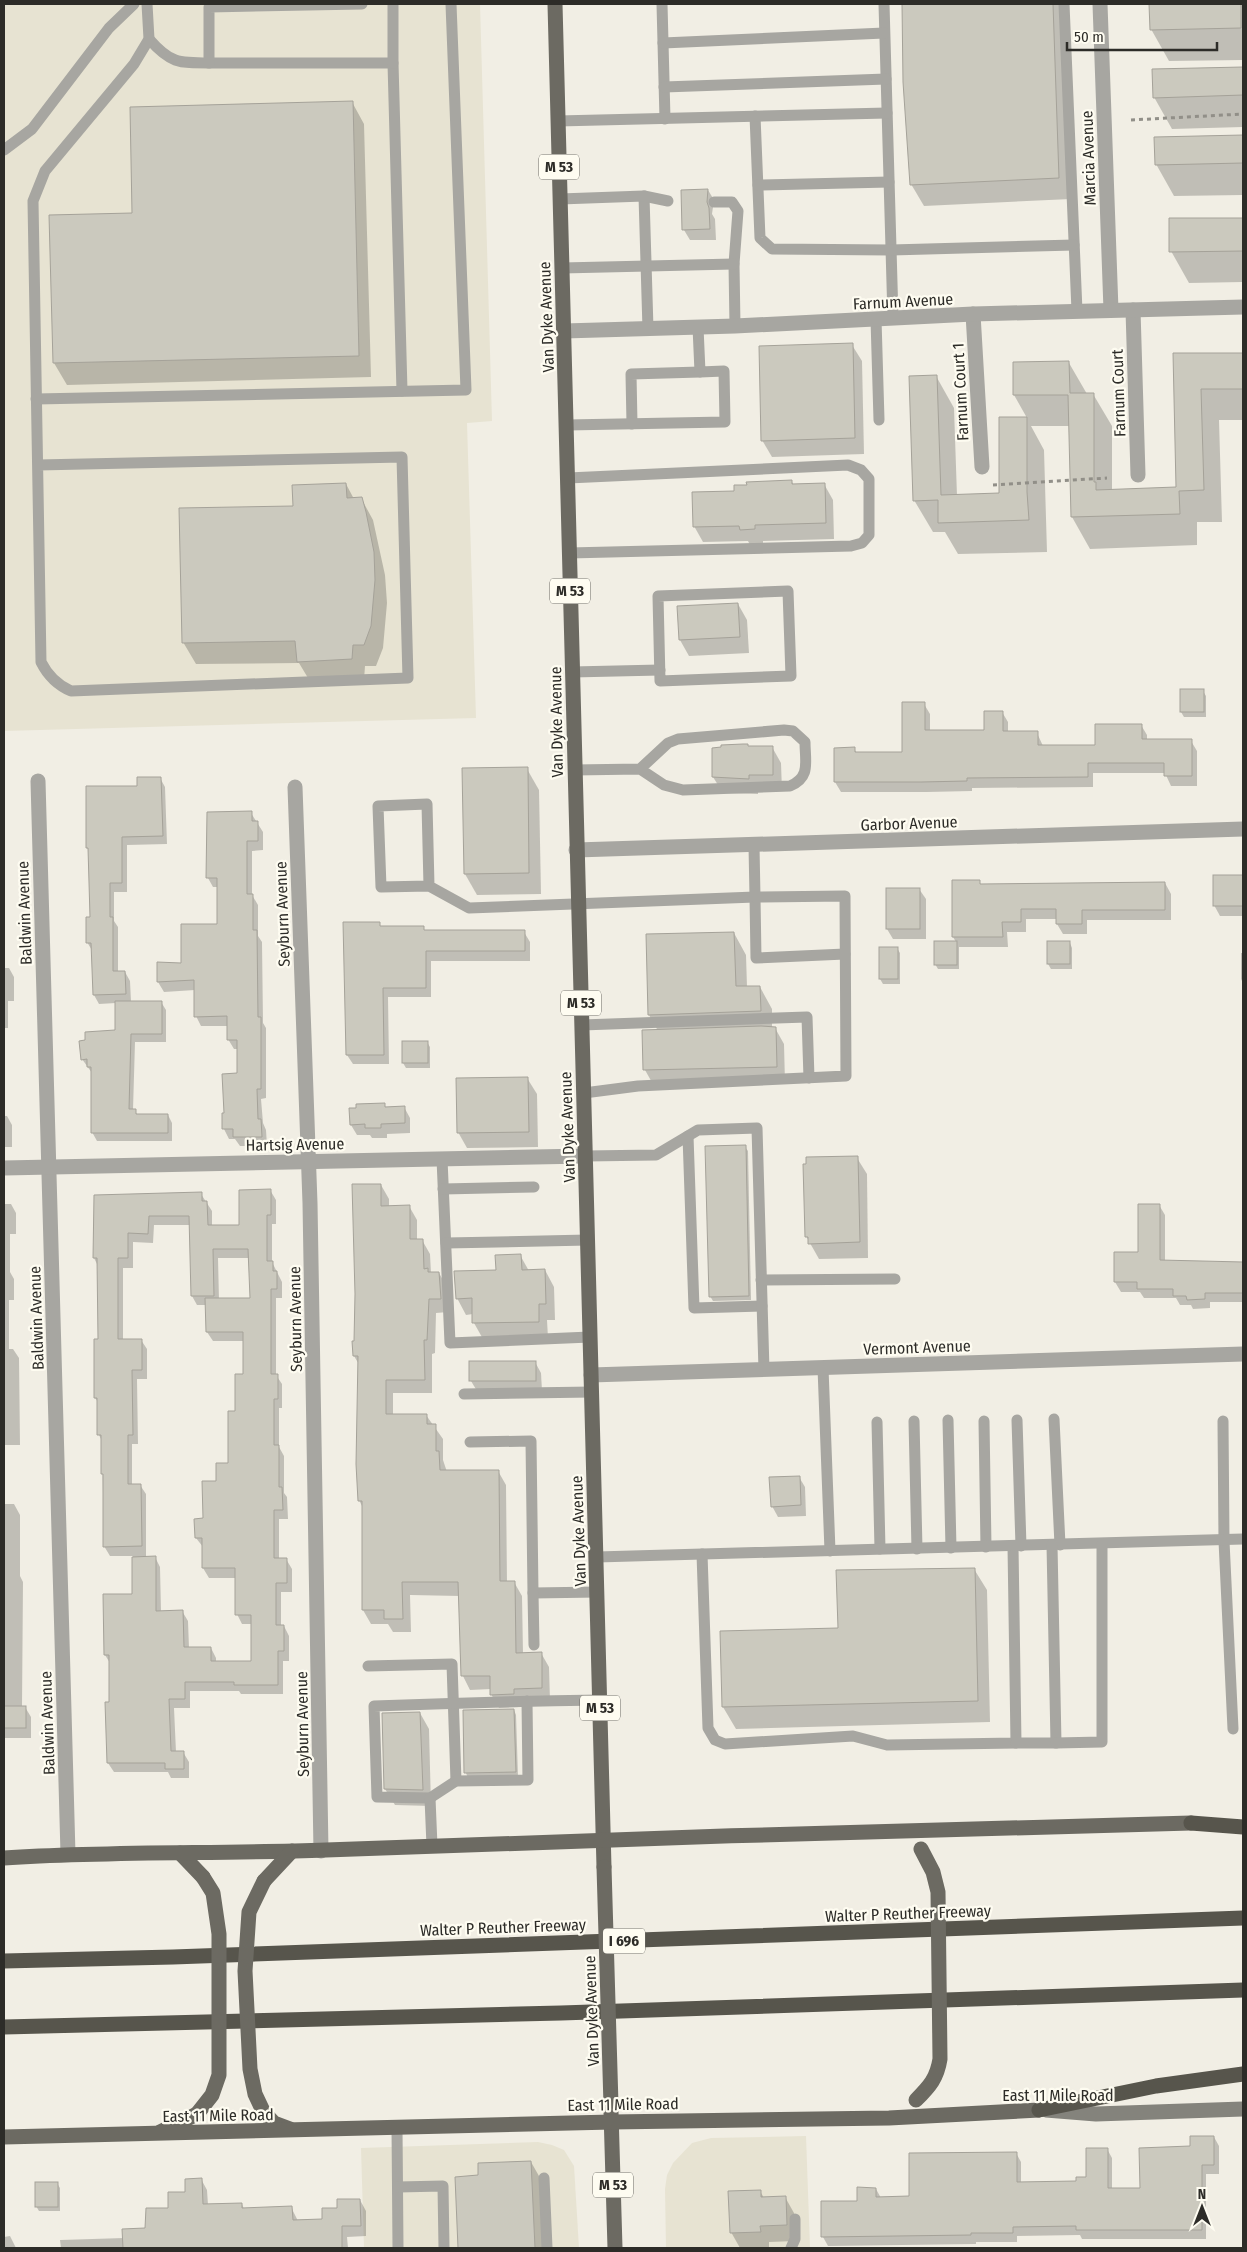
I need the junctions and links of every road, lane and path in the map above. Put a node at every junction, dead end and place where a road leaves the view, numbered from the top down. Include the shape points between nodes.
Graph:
1 (134, 4) edge
2 (147, 4) edge
3 (362, 4) edge
4 (393, 4) edge
5 (450, 4) edge
6 (555, 4) edge
7 (662, 4) edge
8 (884, 4) edge
9 (1064, 4) edge
10 (1100, 4) edge
11 (884, 33) junction
12 (149, 39) junction
13 (663, 43) junction
14 (209, 63) junction
15 (393, 63) junction
16 (886, 79) junction
17 (664, 87) junction
18 (887, 113) junction
19 (1243, 114) edge
20 (755, 116) junction
21 (665, 119) junction
22 (1131, 120) dead end
23 (558, 121) junction
24 (4, 150) edge
25 (889, 182) junction
26 (758, 185) junction
27 (644, 196) junction
28 (560, 199) junction
29 (668, 201) dead end
30 (714, 202) dead end
31 (1074, 244) junction
32 (891, 250) junction
33 (734, 264) junction
34 (646, 265) junction
35 (562, 268) junction
36 (1243, 307) edge
37 (1111, 310) junction
38 (1133, 310) junction
39 (1077, 312) junction
40 (973, 314) junction
41 (893, 318) junction
42 (876, 320) junction
43 (735, 326) junction
44 (698, 328) junction
45 (648, 329) junction
46 (564, 331) junction
47 (700, 372) junction
48 (402, 391) junction
49 (36, 399) junction
50 (878, 420) dead end
51 (632, 424) junction
52 (566, 425) junction
53 (38, 465) junction
54 (982, 467) dead end
55 (1138, 475) dead end
56 (568, 478) junction
57 (1107, 478) dead end
58 (993, 485) dead end
59 (570, 553) junction
60 (660, 670) junction
61 (572, 672) junction
62 (640, 769) junction
63 (574, 770) junction
64 (38, 781) dead end
65 (296, 787) dead end
66 (1243, 829) edge
67 (754, 846) junction
68 (576, 850) junction
69 (429, 886) junction
70 (755, 897) junction
71 (577, 905) junction
72 (845, 954) junction
73 (582, 1025) junction
74 (808, 1078) junction
75 (584, 1093) junction
76 (688, 1136) junction
77 (586, 1156) junction
78 (442, 1159) junction
79 (308, 1161) junction
80 (49, 1167) junction
81 (4, 1168) edge
82 (534, 1187) dead end
83 (443, 1189) junction
84 (588, 1240) junction
85 (446, 1242) junction
86 (895, 1279) dead end
87 (762, 1280) junction
88 (762, 1306) junction
89 (590, 1337) junction
90 (1243, 1354) edge
91 (823, 1368) junction
92 (764, 1370) junction
93 (591, 1375) junction
94 (592, 1392) junction
95 (464, 1394) dead end
96 (1054, 1419) dead end
97 (948, 1420) dead end
98 (1017, 1420) dead end
99 (914, 1421) dead end
100 (984, 1421) dead end
101 (1222, 1421) dead end
102 (877, 1422) dead end
103 (470, 1442) dead end
104 (1243, 1539) edge
105 (1224, 1540) junction
106 (1102, 1544) junction
107 (1056, 1545) junction
108 (986, 1546) junction
109 (1017, 1546) junction
110 (918, 1548) junction
111 (952, 1548) junction
112 (880, 1549) junction
113 (830, 1550) junction
114 (702, 1554) junction
115 (597, 1556) junction
116 (598, 1592) junction
117 (533, 1593) junction
118 (534, 1645) dead end
119 (368, 1666) dead end
120 (600, 1700) junction
121 (527, 1701) junction
122 (453, 1703) junction
123 (527, 1715) junction
124 (514, 1716) dead end
125 (1233, 1729) dead end
126 (528, 1732) junction
127 (515, 1733) dead end
128 (1016, 1743) junction
129 (1056, 1743) junction
130 (528, 1748) junction
131 (515, 1749) dead end
132 (516, 1764) dead end
133 (528, 1764) junction
134 (456, 1781) junction
135 (430, 1798) junction
136 (1243, 1820) edge
137 (1191, 1823) junction
138 (1243, 1827) edge
139 (896, 1830) junction
140 (603, 1839) junction
141 (432, 1846) junction
142 (321, 1850) junction
143 (292, 1851) junction
144 (180, 1852) junction
145 (68, 1854) junction
146 (4, 1858) edge
147 (1243, 1918) edge
148 (4, 1961) edge
149 (1243, 1990) edge
150 (4, 2028) edge
151 (1243, 2074) edge
152 (1243, 2109) edge
153 (1039, 2110) junction
154 (889, 2118) junction
155 (612, 2122) junction
156 (397, 2128) junction
157 (294, 2131) junction
158 (154, 2134) junction
159 (4, 2137) edge
160 (544, 2178) dead end
161 (398, 2187) junction
162 (796, 2219) dead end
163 (398, 2248) edge
164 (444, 2248) edge
165 (547, 2248) edge
166 (615, 2248) edge
167 (791, 2248) edge

1 - 24 lane via 109,28 32,129
2 - 12 lane
3 - 14 lane via 209,7
4 - 15 lane
5 - 48 lane via 466,390
6 - 23 main road, Van Dyke Avenue / M 53
7 - 13 lane
8 - 11 lane
9 - 31 lane
10 - 37 street, Marcia Avenue
11 - 13 lane
11 - 16 lane
12 - 14 lane via 162,54 182,63
12 - 49 lane via 134,64 45,171 32,201
13 - 17 lane
14 - 15 lane
15 - 48 lane
16 - 17 lane
16 - 18 lane
17 - 21 lane
18 - 20 lane
18 - 25 lane
19 - 22 path
20 - 21 lane
20 - 26 lane
21 - 23 lane
23 - 28 main road, Van Dyke Avenue / M 53
25 - 26 lane
25 - 32 lane
26 - 32 lane via 760,238 772,249
27 - 28 lane
27 - 29 lane
27 - 34 lane
28 - 35 main road, Van Dyke Avenue / M 53
30 - 33 lane via 732,202 738,211
31 - 32 lane
31 - 39 lane
32 - 41 lane
33 - 34 lane
33 - 43 lane
34 - 35 lane
34 - 45 lane
35 - 46 main road, Van Dyke Avenue / M 53
36 - 38 street, Farnum Avenue
37 - 38 street, Farnum Avenue
37 - 39 street, Farnum Avenue
38 - 55 street, Farnum Court
39 - 40 street, Farnum Avenue
40 - 41 street, Farnum Avenue
40 - 54 street, Farnum Court 1
41 - 42 street, Farnum Avenue
42 - 43 street, Farnum Avenue
42 - 50 lane
43 - 44 street, Farnum Avenue
44 - 45 street, Farnum Avenue
44 - 47 lane
45 - 46 street, Farnum Avenue
46 - 52 main road, Van Dyke Avenue / M 53
47 - 51 lane via 631,374
47 - 51 lane via 724,371 726,422
48 - 49 lane
49 - 53 lane
51 - 52 lane
52 - 56 main road, Van Dyke Avenue / M 53
53 - 53 lane via 41,662 46,672 62,687 71,691 408,678 402,457
56 - 59 main road, Van Dyke Avenue / M 53
56 - 59 lane via 848,465 861,470 869,479 869,535 862,543 851,546
57 - 58 path
59 - 61 main road, Van Dyke Avenue / M 53
60 - 60 lane via 660,681 791,676 788,590 658,596
60 - 61 lane
61 - 63 main road, Van Dyke Avenue / M 53
62 - 62 lane via 664,785 683,790 790,786 800,782 806,773 805,742 793,731 784,730 678,739 668,743
62 - 63 lane
63 - 68 main road, Van Dyke Avenue / M 53
64 - 80 street, Baldwin Avenue
65 - 79 street, Seyburn Avenue
66 - 67 street, Garbor Avenue
67 - 68 street, Garbor Avenue
67 - 70 lane
68 - 71 main road, Van Dyke Avenue / M 53
69 - 69 lane via 427,804 378,806 381,886
69 - 71 lane via 469,908
70 - 71 lane
70 - 72 lane via 845,896
70 - 72 lane via 756,958
71 - 73 main road, Van Dyke Avenue / M 53
72 - 74 lane via 846,1076
73 - 74 lane via 807,1017
73 - 75 main road, Van Dyke Avenue / M 53
74 - 75 lane via 638,1086
75 - 77 main road, Van Dyke Avenue / M 53
76 - 77 lane via 656,1155
76 - 87 lane via 698,1130 757,1128
76 - 88 lane via 694,1308
77 - 78 street, Hartsig Avenue
77 - 84 main road, Van Dyke Avenue / M 53
78 - 79 street, Hartsig Avenue
78 - 83 lane
79 - 80 street, Hartsig Avenue
79 - 142 street, Seyburn Avenue
80 - 81 street, Hartsig Avenue
80 - 145 street, Baldwin Avenue
82 - 83 lane
83 - 85 lane
84 - 85 lane
84 - 89 main road, Van Dyke Avenue / M 53
85 - 89 lane via 450,1343
86 - 87 lane
87 - 88 lane
88 - 92 lane
89 - 93 main road, Van Dyke Avenue / M 53
90 - 91 street, Vermont Avenue
91 - 92 street, Vermont Avenue
91 - 113 lane
92 - 93 street, Vermont Avenue
93 - 94 main road, Van Dyke Avenue / M 53
94 - 95 lane
94 - 115 main road, Van Dyke Avenue / M 53
96 - 107 lane
97 - 111 lane
98 - 109 lane
99 - 110 lane
100 - 108 lane
101 - 105 lane
102 - 112 lane
103 - 117 lane via 531,1441
104 - 105 lane
105 - 106 lane
105 - 125 lane
106 - 107 lane
106 - 129 lane via 1102,1742
107 - 109 lane
107 - 129 lane
108 - 109 lane
108 - 111 lane
109 - 128 lane
110 - 111 lane
110 - 112 lane
112 - 113 lane
113 - 114 lane
114 - 115 lane
114 - 128 lane via 708,1728 715,1740 725,1744 853,1736 887,1745
115 - 116 main road, Van Dyke Avenue / M 53
116 - 117 lane
116 - 120 main road, Van Dyke Avenue / M 53
117 - 118 lane
119 - 122 lane via 452,1664
120 - 121 lane
120 - 140 main road, Van Dyke Avenue / M 53
121 - 122 lane
121 - 123 lane
122 - 134 lane via 459,1734 460,1765
122 - 135 lane via 374,1706 377,1797
123 - 124 lane
123 - 126 lane
126 - 127 lane
126 - 130 lane
128 - 129 lane
130 - 131 lane
130 - 133 lane
132 - 133 lane
133 - 134 lane via 528,1780
134 - 135 lane
135 - 141 lane
136 - 137 main road
137 - 138 highway
137 - 139 main road
139 - 140 main road
139 - 154 main road, bridge via 921,1849 933,1872 938,1892 940,2059 938,2074 929,2087
140 - 141 main road
140 - 155 main road, Van Dyke Avenue / M 53, bridge
141 - 142 main road
142 - 143 main road
143 - 144 main road
143 - 157 main road, bridge via 264,1880 249,1912 246,1971 250,2069 255,2094 263,2111 274,2123
144 - 145 main road
144 - 158 main road, bridge via 203,1877 213,1894 219,1934 219,2075 212,2095 197,2114
145 - 146 main road
147 - 148 highway, Walter P Reuther Freeway / I 696
149 - 150 highway
151 - 153 highway via 1156,2086
152 - 153 main road, East 11 Mile Road via 1096,2114
153 - 154 main road, East 11 Mile Road
154 - 155 main road, East 11 Mile Road
155 - 156 main road, East 11 Mile Road
155 - 166 main road, Van Dyke Avenue / M 53
156 - 157 main road, East 11 Mile Road
156 - 161 lane
157 - 158 main road, East 11 Mile Road
158 - 159 main road, East 11 Mile Road
160 - 165 lane
161 - 163 lane
161 - 164 lane via 443,2186
162 - 167 lane via 796,2239

